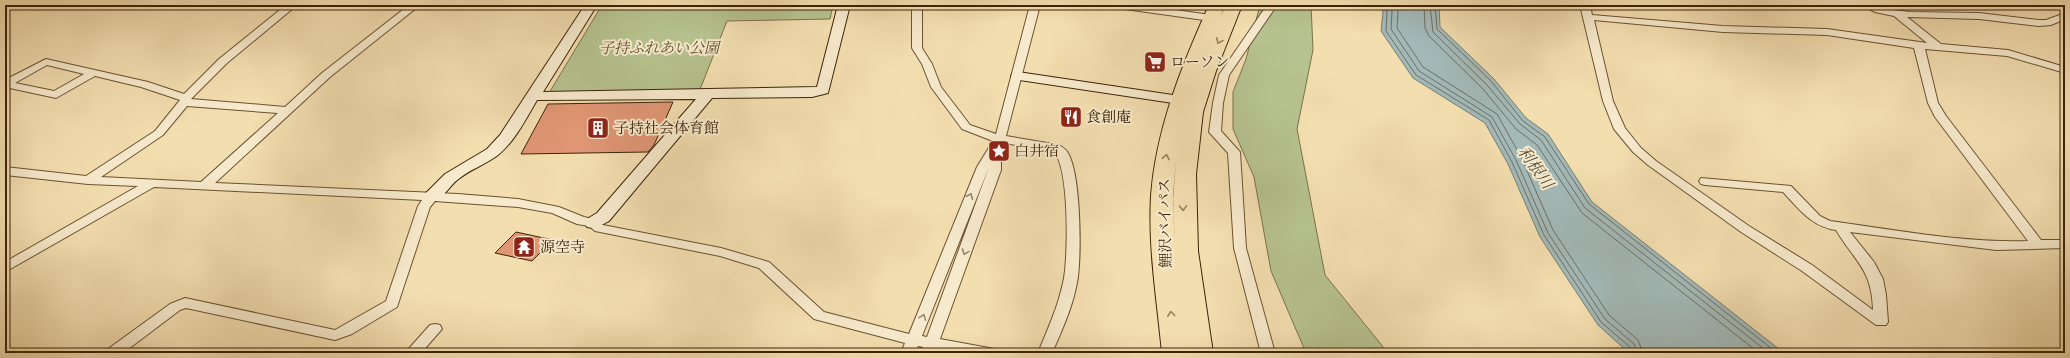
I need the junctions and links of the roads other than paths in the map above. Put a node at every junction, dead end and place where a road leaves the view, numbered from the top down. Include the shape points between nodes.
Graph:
1 (292, 5) edge
2 (415, 5) edge
3 (591, 5) edge
4 (844, 5) edge
5 (917, 5) edge
6 (1035, 5) edge
7 (1118, 5) edge
8 (1234, 5) edge
9 (1272, 5) edge
10 (1585, 5) edge
11 (1867, 5) edge
12 (1214, 12) edge
13 (1894, 12) junction
14 (2065, 16) edge
15 (1587, 18) junction
16 (1919, 46) junction
17 (1937, 46) junction
18 (2065, 70) edge
19 (93, 73) junction
20 (1018, 76) junction
21 (5, 84) edge
22 (707, 95) junction
23 (534, 96) junction
24 (184, 100) junction
25 (1189, 102) junction
26 (287, 110) junction
27 (998, 144) junction
28 (5, 171) edge
29 (88, 180) junction
30 (1705, 180) dead end
31 (154, 182) junction
32 (204, 186) junction
33 (431, 198) junction
34 (593, 223) junction
35 (1841, 228) junction
36 (2037, 244) junction
37 (2065, 244) edge
38 (5, 268) edge
39 (435, 329) dead end
40 (925, 344) edge
41 (113, 353) edge
42 (412, 353) edge
43 (908, 353) edge
44 (989, 353) edge
45 (1045, 353) edge
46 (1175, 353) edge
47 (1200, 353) edge
48 (1268, 353) edge

1 - 24 street via 223,61
2 - 26 street via 326,75
3 - 23 street
4 - 22 street via 823,90 812,93
5 - 27 street via 917,48 936,87 966,127
6 - 20 street
7 - 12 street
8 -> 25 highway, 鯉沢バイパス via 1206,72
9 - 48 street via 1224,75 1215,132 1234,152 1240,248
10 - 15 street
11 - 13 street via 1888,13
12 - 25 highway, 鯉沢バイパス
13 - 14 street via 1910,15 1995,17 2044,23
13 - 17 street
15 - 16 street via 1723,29 1827,32
15 - 35 street via 1608,101 1620,129 1637,150 1745,229 1807,268 1881,322 1876,279 1863,255
16 - 17 street
16 - 36 street via 1935,108
17 - 18 street via 2008,53
19 - 21 street via 46,62
19 - 21 street via 56,95
19 - 24 street via 144,84
20 - 25 street
20 - 27 street
22 - 23 street
22 - 34 street via 603,217
23 - 33 street via 506,138 492,152 451,177
24 - 26 street
24 - 29 street via 159,133
46 -> 25 highway, 鯉沢バイパス via 1163,239 1162,196 1170,136
25 -> 47 highway, 鯉沢バイパス via 1192,114 1183,201 1184,241
26 - 32 street
27 -> 40 street via 995,170
40 -> 27 street via 967,204 983,167
27 - 45 street via 1055,147 1062,152 1066,161 1073,206 1071,277 1063,312
28 - 29 street
29 - 31 street
30 - 35 street via 1787,189 1821,223
31 - 32 street
31 - 38 street
32 - 33 street
33 - 34 street via 518,203 555,210
33 - 41 street via 424,206 392,304 342,334 335,335 186,303 175,308
34 - 40 street via 599,228 721,252 764,265 819,316
35 - 36 street via 1970,244
36 - 37 street
39 - 42 street
40 - 43 street
40 - 44 street

